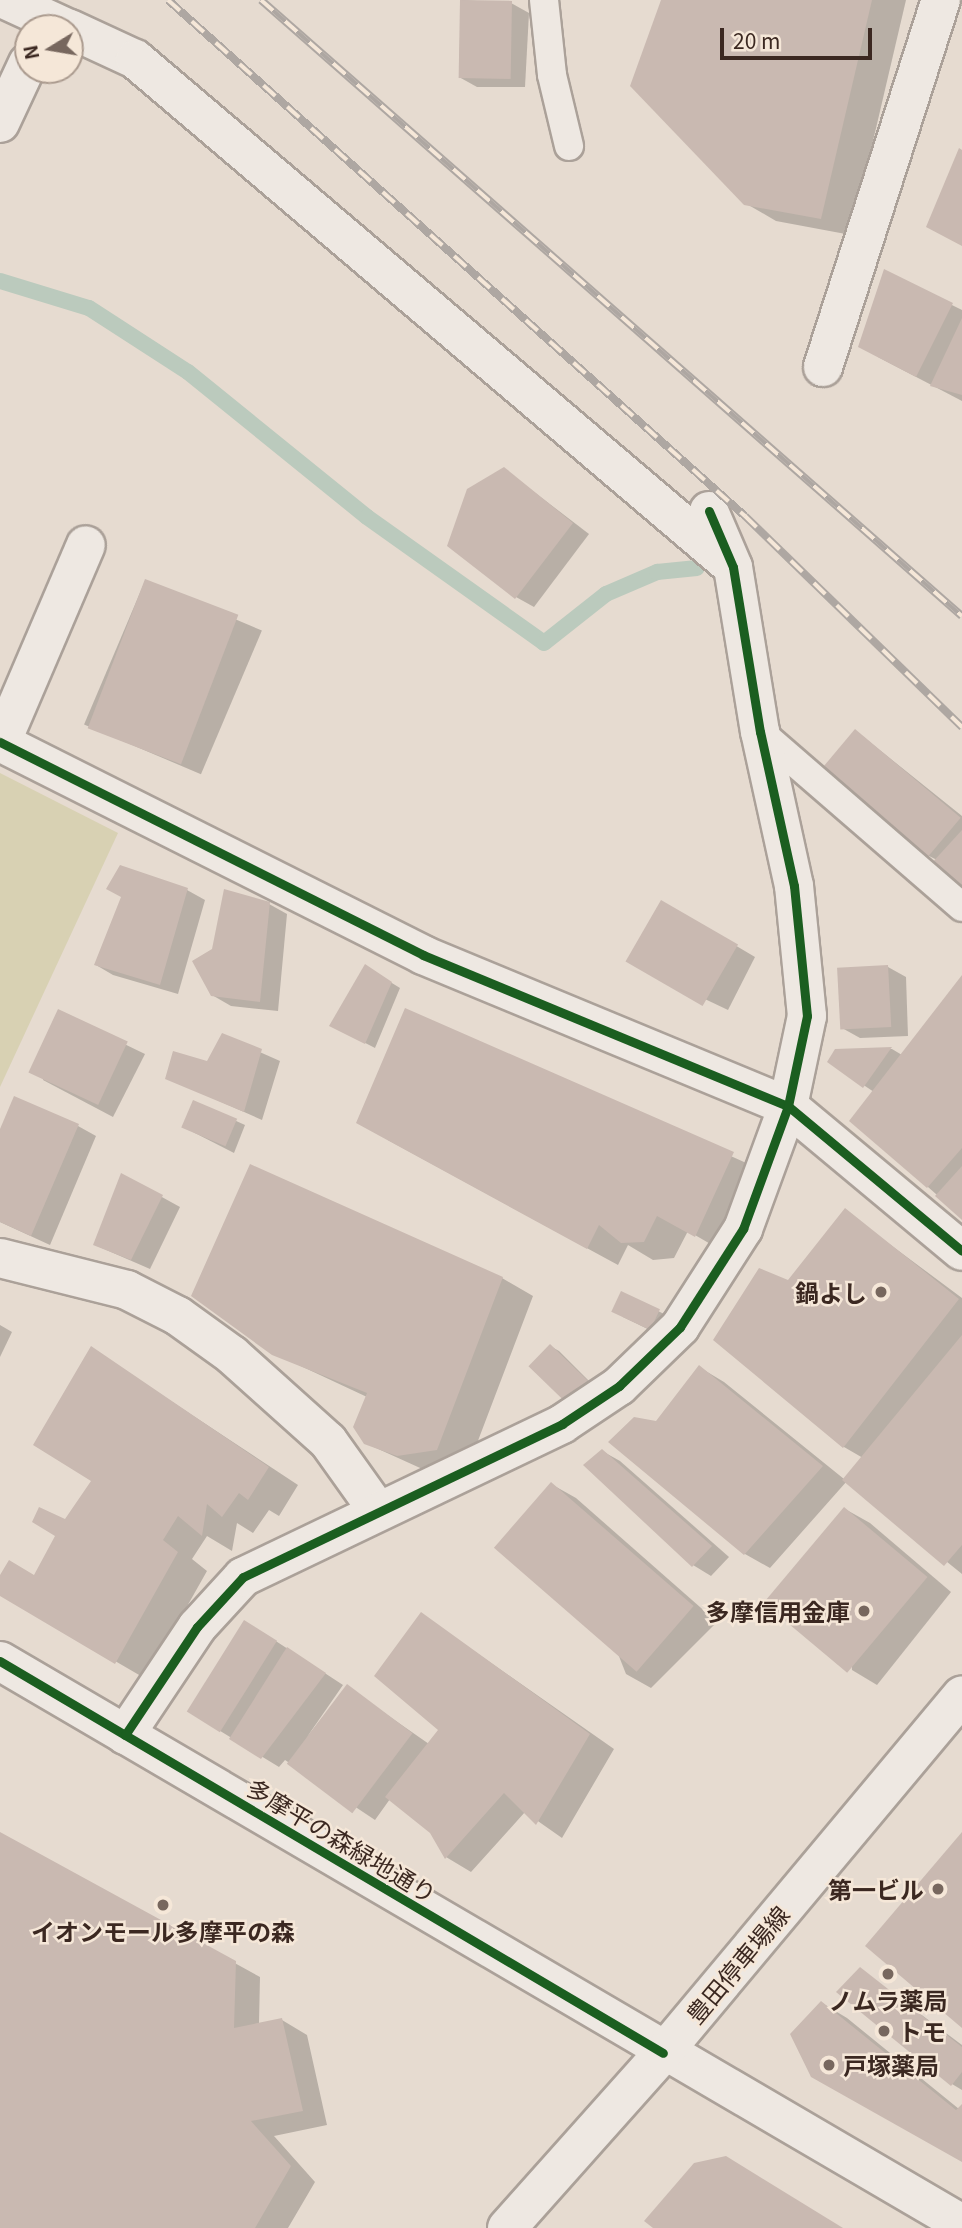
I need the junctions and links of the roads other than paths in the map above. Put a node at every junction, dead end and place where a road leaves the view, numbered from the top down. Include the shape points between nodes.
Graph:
1 (6, 0) edge
2 (544, 0) edge
3 (941, 0) edge
4 (34, 14) edge
5 (84, 37) edge
6 (18, 84) edge
7 (0, 123) edge
8 (569, 146) dead end
9 (823, 367) dead end
10 (709, 511) dead end
11 (86, 545) dead end
12 (733, 567) junction
13 (760, 732) junction
14 (0, 743) edge
15 (962, 907) edge
16 (788, 1106) junction
17 (962, 1251) edge
18 (0, 1258) edge
19 (378, 1511) junction
20 (0, 1661) edge
21 (962, 1695) edge
22 (125, 1735) junction
23 (663, 2053) junction
24 (962, 2224) edge
25 (507, 2228) edge

1 - 4 street
2 - 8 lane via 552,75
3 - 9 street
5 - 12 street via 135,59
6 - 7 street
10 - 12 street
11 - 14 street
12 - 13 street
13 - 15 lane
13 - 16 street via 794,887 807,1016
14 - 16 street via 424,955
16 - 17 street
16 - 19 street via 743,1229 680,1327 619,1386 562,1424
18 - 19 street via 128,1290 178,1316 232,1355 328,1441
19 - 22 street via 243,1577 197,1627
20 - 22 street, 多摩平の森緑地通り
21 - 23 street, 豊田停車場線
22 - 23 street, 多摩平の森緑地通り
23 - 24 street, 多摩平の森緑地通り
23 - 25 street, 豊田停車場線

